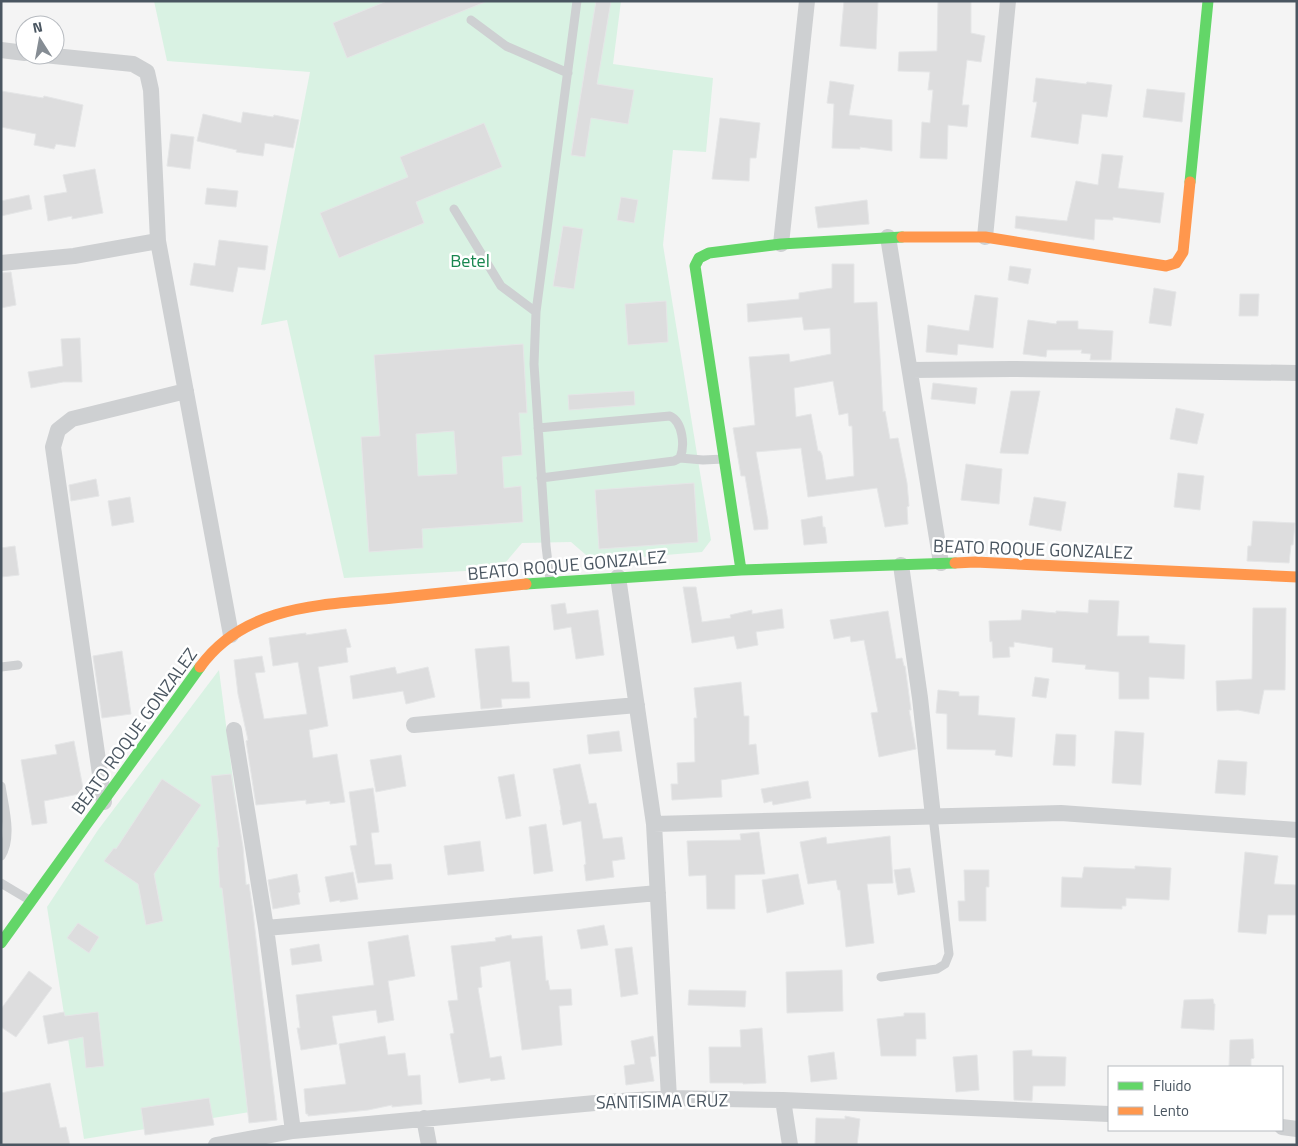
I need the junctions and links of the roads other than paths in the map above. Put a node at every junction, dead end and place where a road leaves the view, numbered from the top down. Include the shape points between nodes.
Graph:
1 (577, 1) edge
2 (807, 1) edge
3 (1008, 1) edge
4 (1208, 1) edge
5 (471, 20) dead end
6 (1, 50) edge
7 (15, 52) edge
8 (65, 57) edge
9 (568, 73) junction
10 (454, 209) dead end
11 (888, 237) junction
12 (984, 237) junction
13 (158, 241) junction
14 (781, 244) junction
15 (1, 263) edge
16 (536, 312) junction
17 (911, 370) junction
18 (1297, 373) edge
19 (186, 391) junction
20 (538, 428) junction
21 (680, 458) junction
22 (724, 459) junction
23 (541, 478) junction
24 (941, 562) junction
25 (901, 565) junction
26 (741, 570) junction
27 (618, 577) junction
28 (1297, 577) edge
29 (550, 582) junction
30 (231, 635) junction
31 (18, 665) dead end
32 (1, 667) edge
33 (637, 705) junction
34 (414, 725) dead end
35 (234, 730) dead end
36 (1, 786) edge
37 (104, 802) junction
38 (933, 816) junction
39 (654, 824) junction
40 (1297, 830) edge
41 (1, 856) edge
42 (1, 883) edge
43 (658, 893) junction
44 (32, 902) junction
45 (266, 928) junction
46 (1, 943) edge
47 (881, 977) dead end
48 (669, 1098) junction
49 (783, 1100) junction
50 (1108, 1114) edge
51 (424, 1118) junction
52 (1283, 1127) edge
53 (1297, 1129) edge
54 (293, 1131) junction
55 (216, 1145) edge
56 (429, 1145) edge
57 (790, 1145) edge

1 - 9 lane
2 - 14 street
3 - 12 street
4 - 12 street via 1182,252 1176,263 1166,266
5 - 9 lane via 506,46
6 - 7 street
8 - 13 street via 133,64 147,72 151,90
9 - 16 lane
10 - 16 lane via 501,286
11 - 12 street
11 - 14 street
11 - 17 street
13 - 15 street via 74,256
13 - 19 street
14 - 22 street via 709,253 699,258 695,266
16 - 20 lane via 534,364
17 - 18 street
17 - 24 street
19 - 30 street
19 - 37 street via 72,419 58,430 53,447
20 - 21 lane via 670,416 680,424 683,450
20 - 23 lane
21 - 22 lane
21 - 23 lane
22 - 26 street
23 - 29 lane
24 - 25 street, BEATO ROQUE GONZALEZ
24 - 28 street, BEATO ROQUE GONZALEZ
25 - 26 street, BEATO ROQUE GONZALEZ
25 - 38 street
26 - 27 street, BEATO ROQUE GONZALEZ
27 - 29 street, BEATO ROQUE GONZALEZ
27 - 33 street
29 - 30 street, BEATO ROQUE GONZALEZ via 302,607 264,618
30 - 37 street, BEATO ROQUE GONZALEZ via 205,660
31 - 32 lane
33 - 34 street
33 - 39 street
35 - 45 street
36 - 41 lane via 7,824 6,849
37 - 44 street, BEATO ROQUE GONZALEZ
38 - 39 street
38 - 40 street via 1061,813
38 - 47 lane via 948,954 945,964 937,969
39 - 43 street
42 - 44 lane
43 - 45 street
43 - 48 street
44 - 46 street, BEATO ROQUE GONZALEZ
45 - 54 street
48 - 49 street, SANTISIMA CRUZ
48 - 51 street, SANTISIMA CRUZ
49 - 50 street, SANTISIMA CRUZ
49 - 57 street
51 - 54 street, SANTISIMA CRUZ
51 - 56 street
52 - 53 street
54 - 55 street, SANTISIMA CRUZ

